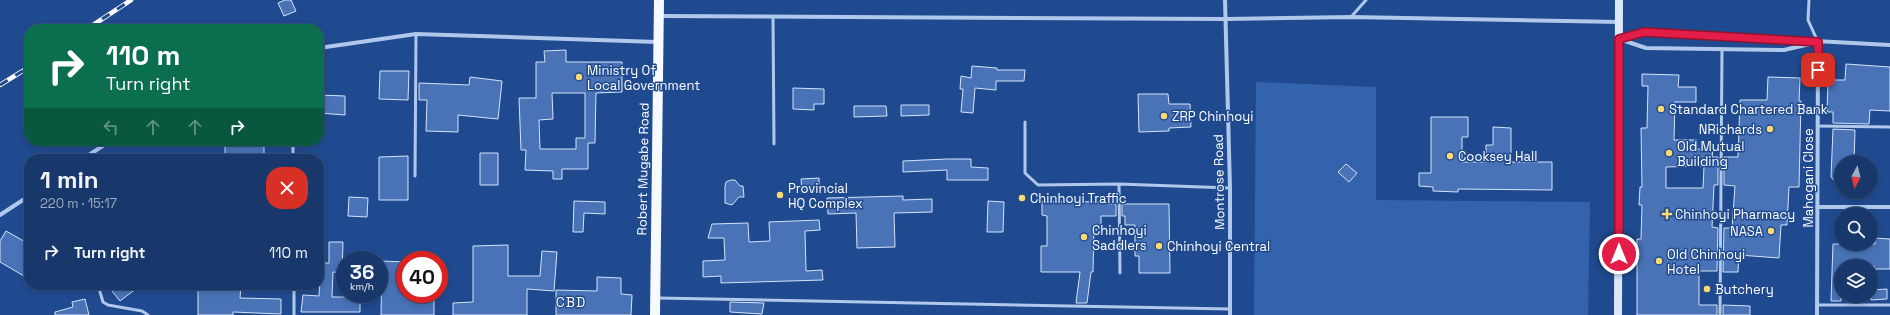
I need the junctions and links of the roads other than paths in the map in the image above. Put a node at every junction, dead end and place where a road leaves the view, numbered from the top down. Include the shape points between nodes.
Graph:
1 (659, 0) edge
2 (1225, 0) edge
3 (1366, 0) edge
4 (1620, 0) edge
5 (1809, 0) edge
6 (659, 16) junction
7 (773, 16) junction
8 (1351, 17) junction
9 (1225, 19) junction
10 (1620, 22) junction
11 (416, 34) junction
12 (1619, 39) junction
13 (657, 42) junction
14 (1818, 42) junction
15 (1890, 45) edge
16 (324, 47) edge
17 (1722, 49) junction
18 (1025, 122) dead end
19 (1818, 126) junction
20 (1890, 127) edge
21 (774, 144) dead end
22 (102, 146) edge
23 (90, 154) edge
24 (415, 176) dead end
25 (1119, 184) junction
26 (1230, 188) junction
27 (24, 199) edge
28 (1818, 207) junction
29 (1890, 207) edge
30 (0, 215) edge
31 (1120, 273) dead end
32 (99, 290) edge
33 (294, 290) edge
34 (654, 298) junction
35 (1817, 305) junction
36 (1890, 305) edge
37 (1230, 308) junction
38 (148, 315) edge
39 (294, 315) edge
40 (654, 315) edge
41 (1230, 315) edge
42 (1618, 315) edge
43 (1720, 315) edge
44 (1817, 315) edge

1 - 6 main road, Robert Mugabe Road
2 - 9 street, Montrose Road
3 - 8 lane
4 - 10 street
5 - 14 lane via 1808,20
6 - 7 street
6 - 13 main road, Robert Mugabe Road
7 - 9 street
7 - 21 lane
8 - 9 street
8 - 10 street
9 - 26 street, Montrose Road
10 - 12 street
11 - 13 street
11 - 16 street
11 - 24 lane
12 - 14 street via 1644,32
12 - 17 street via 1646,48
12 - 42 street
13 - 34 main road, Robert Mugabe Road
14 - 15 street
14 - 17 street via 1784,50
14 - 19 street, Mahogani Close
17 - 43 lane
18 - 25 lane via 1025,173 1038,185
19 - 20 lane
19 - 28 street, Mahogani Close
22 - 23 street
25 - 26 lane
25 - 31 lane
26 - 37 street, Montrose Road
27 - 30 street
28 - 29 street
28 - 35 street, Mahogani Close
32 - 38 lane via 103,302 108,305 142,310
33 - 39 lane
34 - 37 lane
34 - 40 main road, Robert Mugabe Road
35 - 36 lane
35 - 44 street, Mahogani Close
37 - 41 street, Montrose Road

